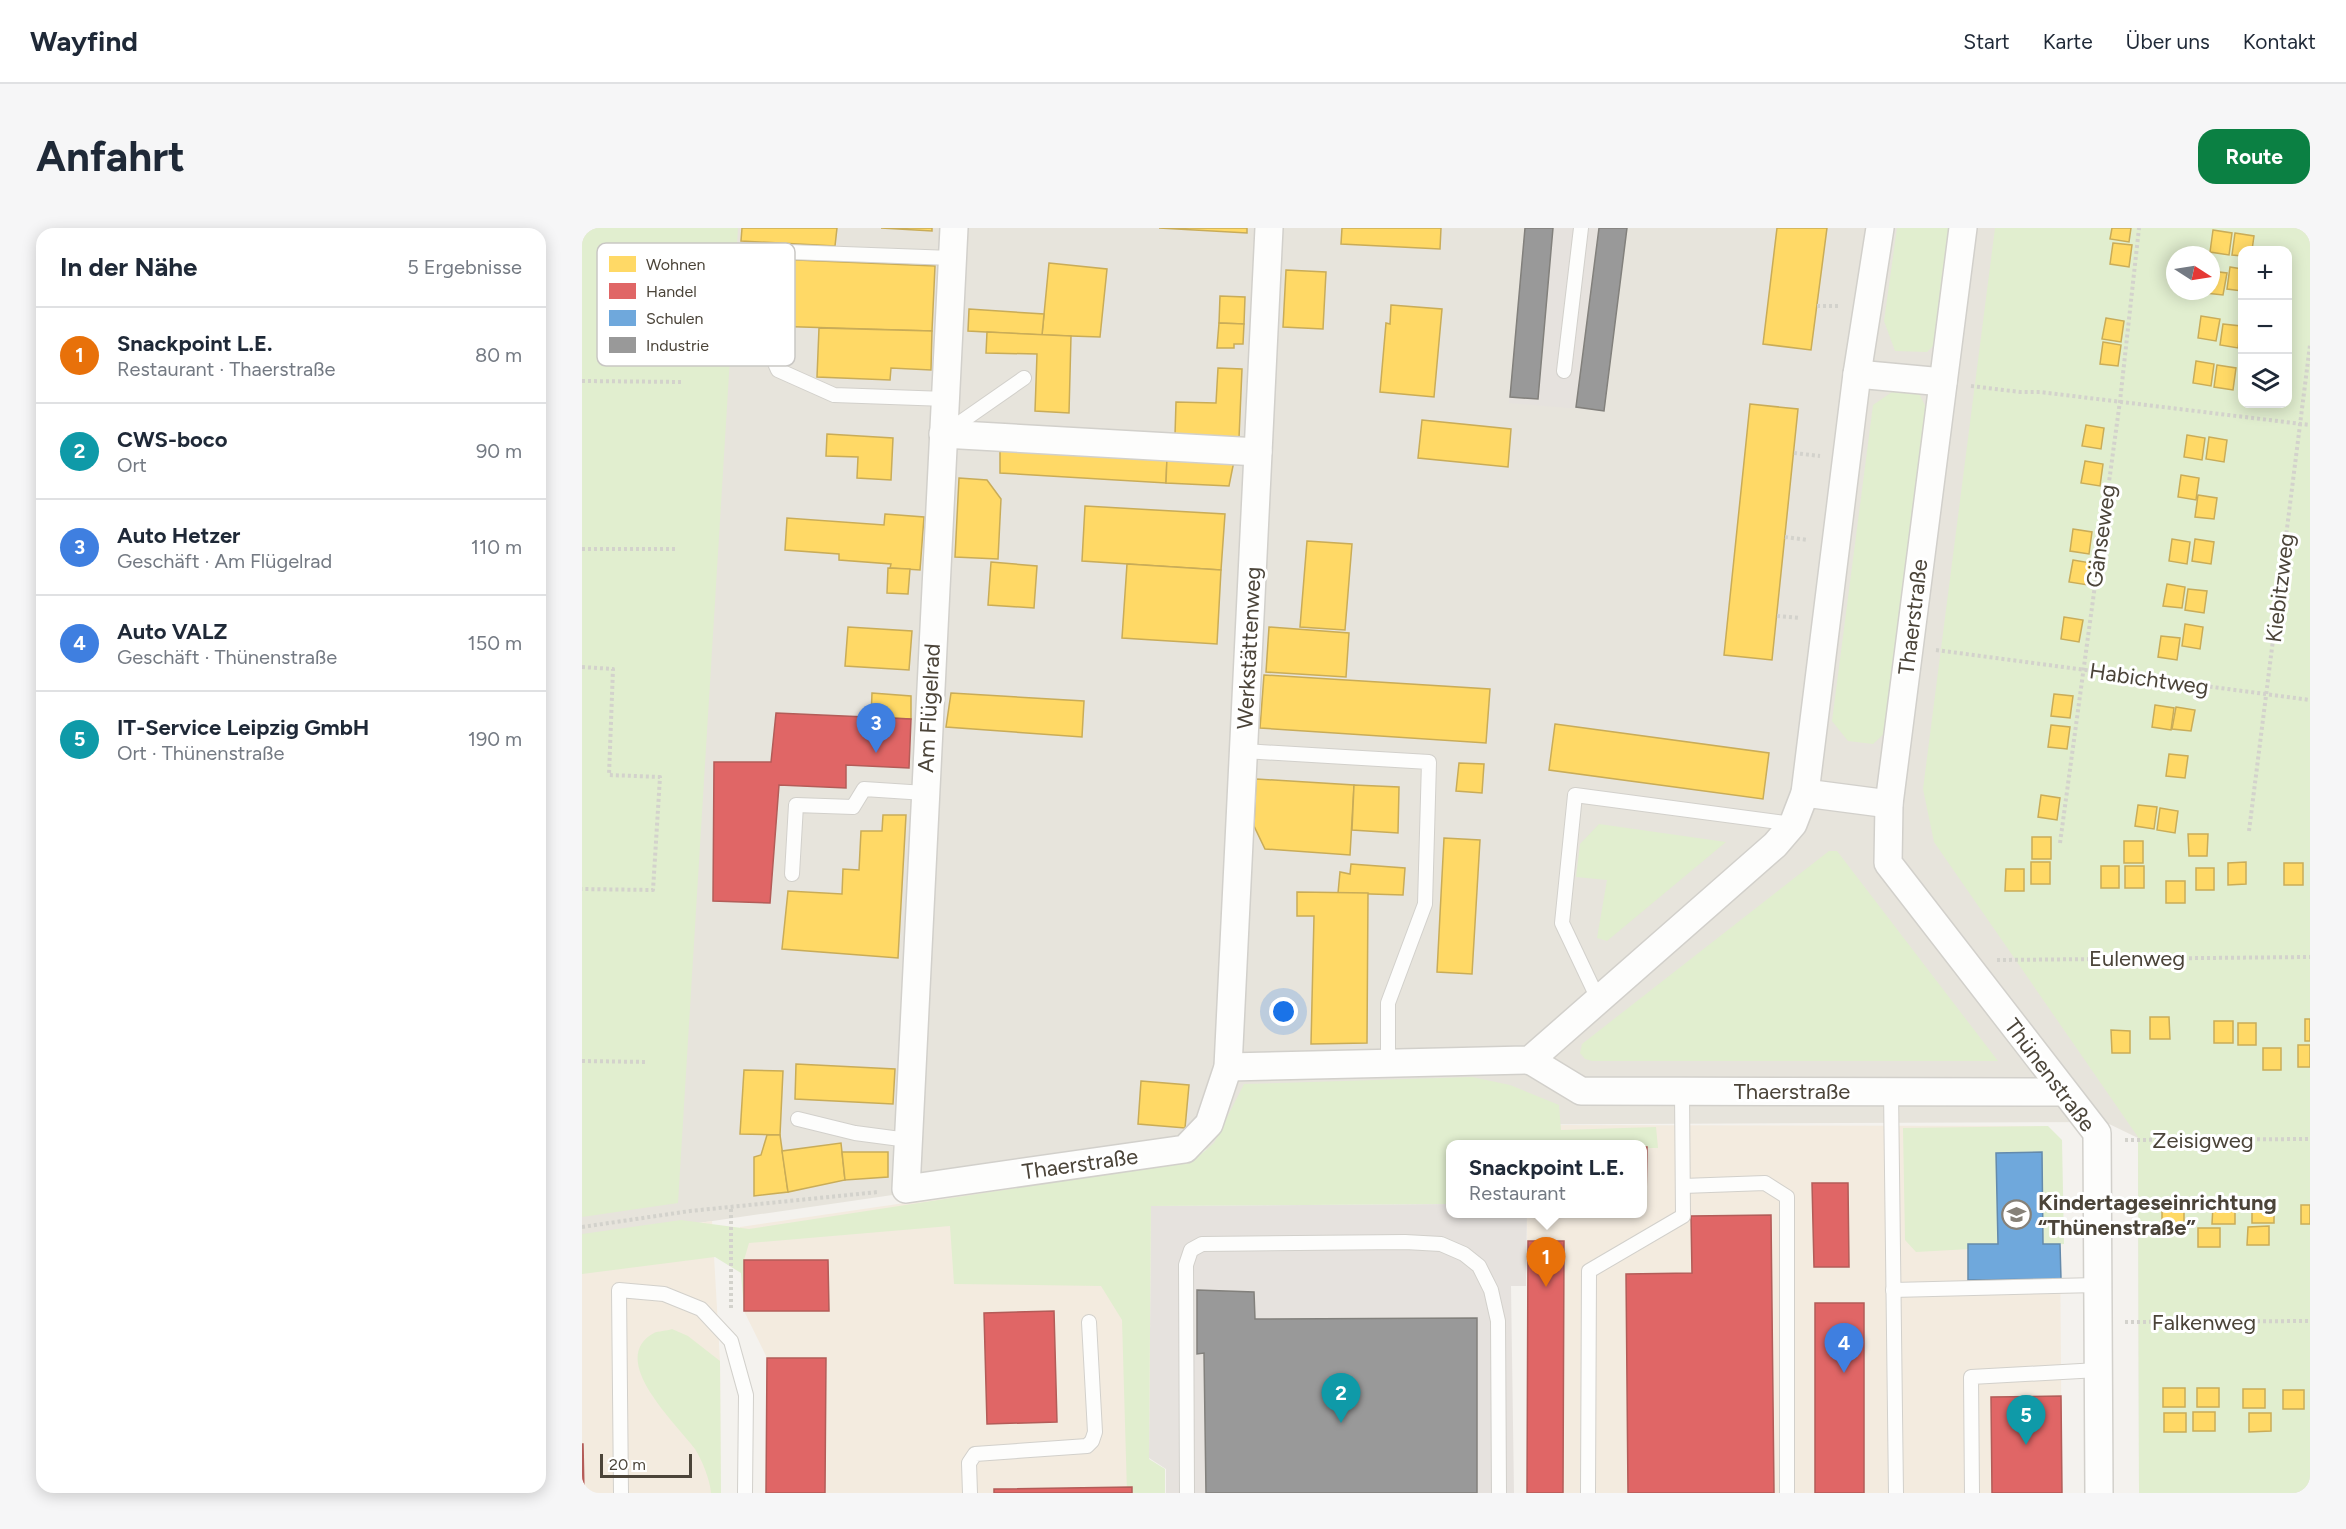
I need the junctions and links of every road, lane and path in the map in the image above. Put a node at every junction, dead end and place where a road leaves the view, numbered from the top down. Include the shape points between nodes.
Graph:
1 (954, 228) edge
2 (1269, 228) edge
3 (1581, 228) edge
4 (1880, 228) edge
5 (1963, 228) edge
6 (2139, 228) edge
7 (795, 252) edge
8 (952, 258) junction
9 (1817, 306) dead end
10 (1851, 306) dead end
11 (2310, 345) edge
12 (776, 366) edge
13 (1564, 371) dead end
14 (1857, 374) junction
15 (1024, 378) dead end
16 (582, 381) edge
17 (683, 382) dead end
18 (1943, 382) junction
19 (946, 399) junction
20 (2120, 402) junction
21 (2301, 424) junction
22 (2310, 425) edge
23 (944, 434) junction
24 (1258, 452) junction
25 (1794, 453) dead end
26 (1823, 456) dead end
27 (1785, 537) dead end
28 (1814, 540) dead end
29 (582, 549) edge
30 (675, 549) dead end
31 (1909, 646) junction
32 (582, 667) edge
33 (2082, 670) junction
34 (2266, 695) junction
35 (2310, 700) edge
36 (1244, 751) junction
37 (925, 793) junction
38 (1805, 793) junction
39 (1889, 804) junction
40 (1793, 824) junction
41 (2249, 831) dead end
42 (2060, 843) dead end
43 (792, 874) dead end
44 (582, 889) edge
45 (2310, 957) edge
46 (1964, 962) junction
47 (1598, 999) junction
48 (1530, 1060) junction
49 (582, 1061) edge
50 (648, 1062) dead end
51 (1388, 1063) junction
52 (1228, 1067) junction
53 (1682, 1091) junction
54 (1891, 1091) junction
55 (2063, 1092) junction
56 (798, 1119) dead end
57 (2310, 1139) edge
58 (908, 1140) junction
59 (2096, 1140) junction
60 (1683, 1186) junction
61 (906, 1189) junction
62 (731, 1207) junction
63 (582, 1227) edge
64 (2098, 1286) junction
65 (1893, 1290) junction
66 (2310, 1321) edge
67 (1089, 1322) dead end
68 (2098, 1322) junction
69 (730, 1341) junction
70 (2098, 1370) junction
71 (621, 1493) edge
72 (745, 1493) edge
73 (970, 1493) edge
74 (1187, 1493) edge
75 (1499, 1493) edge
76 (1588, 1493) edge
77 (1787, 1493) edge
78 (1896, 1493) edge
79 (1972, 1493) edge
80 (2099, 1493) edge

1 - 8 street, Am Flügelrad
2 - 24 street, Werkstättenweg
3 - 13 lane
4 - 14 street
5 - 18 street, Thaerstraße
6 - 20 path, Gänseweg
7 - 8 lane
8 - 19 street, Am Flügelrad
9 - 10 path
11 - 21 path, Kiebitzweg
12 - 19 lane via 834,395
14 - 18 street
14 - 38 street
15 - 23 lane
16 - 17 path
18 - 20 path
18 - 31 street, Thaerstraße
19 - 23 street, Am Flügelrad
20 - 21 path
20 - 33 path, Gänseweg
21 - 22 path
21 - 34 path, Kiebitzweg
23 - 24 street
23 - 37 street, Am Flügelrad
24 - 36 street, Werkstättenweg
25 - 26 path
27 - 28 path
29 - 30 path
31 - 33 path, Habichtweg
31 - 39 street, Thaerstraße
32 - 44 path via 613,669 609,775 660,777 653,890
33 - 34 path, Habichtweg
33 - 42 path, Gänseweg
34 - 35 path, Habichtweg
34 - 41 path, Kiebitzweg
36 - 51 lane via 1429,762 1425,904 1388,1003
36 - 52 street, Werkstättenweg
37 - 43 lane via 864,789 853,807 796,805
37 - 58 street, Am Flügelrad
38 - 39 street
38 - 40 street
39 - 46 street, Thünenstraße via 1888,863
40 - 47 street via 1775,845
40 - 47 lane via 1575,795 1562,923
45 - 46 path, Eulenweg via 2022,958
46 - 55 street, Thünenstraße
47 - 48 street
48 - 51 street
48 - 53 street, Thaerstraße via 1581,1091
49 - 50 path
51 - 52 street
52 - 61 street, Thaerstraße via 1209,1124 1185,1149
53 - 54 street, Thaerstraße
53 - 60 lane
54 - 55 street, Thaerstraße
54 - 65 lane
55 - 59 street, Thünenstraße via 2097,1134
56 - 58 lane via 855,1133
57 - 59 path, Zeisigweg
58 - 61 street, Am Flügelrad
59 - 64 street, Thünenstraße
60 - 76 lane via 1683,1216 1589,1270
60 - 77 lane via 1765,1183 1787,1197
61 - 62 path
62 - 63 path
62 - 69 path
64 - 65 lane
64 - 68 street, Thünenstraße
65 - 78 lane
66 - 68 path, Falkenweg
67 - 73 lane via 1095,1432 1092,1441 1087,1446 975,1454 969,1463
68 - 70 street, Thünenstraße
69 - 71 lane via 701,1309 664,1294 619,1290
69 - 72 lane via 746,1395
70 - 79 lane via 1971,1377
70 - 80 street, Thünenstraße
74 - 75 lane via 1186,1265 1191,1250 1202,1244 1405,1242 1441,1244 1464,1254 1479,1266 1491,1290 1498,1321

